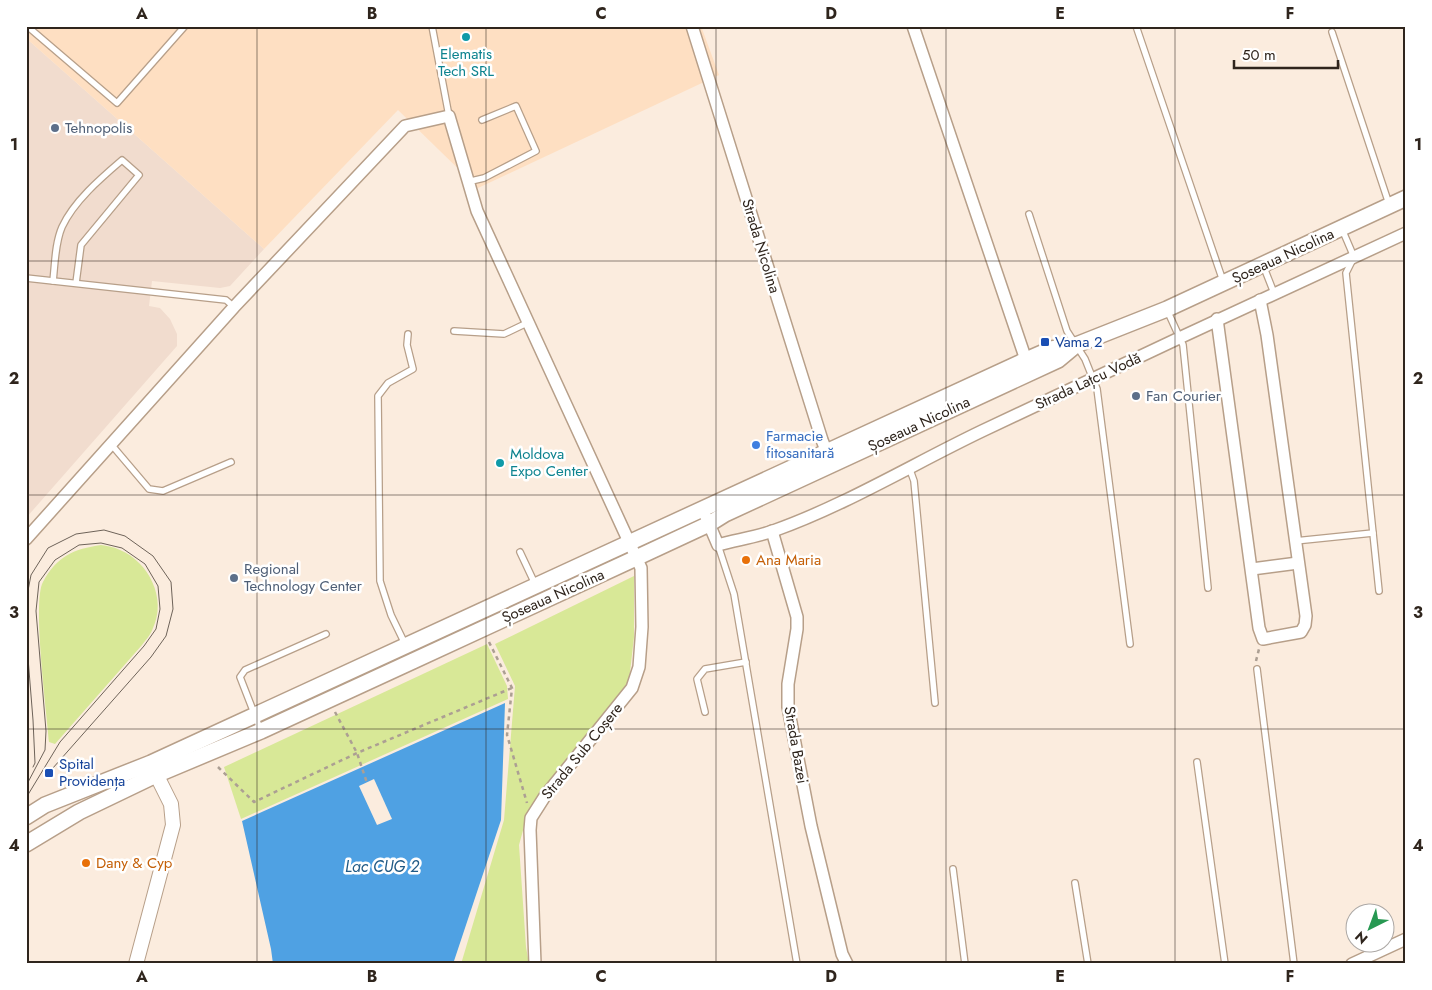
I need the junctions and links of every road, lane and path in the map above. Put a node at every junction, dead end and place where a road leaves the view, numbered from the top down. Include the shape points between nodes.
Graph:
1 (28, 26) edge
2 (185, 26) edge
3 (432, 26) edge
4 (692, 26) edge
5 (913, 26) edge
6 (1136, 26) edge
7 (1332, 32) dead end
8 (449, 116) junction
9 (482, 120) dead end
10 (467, 182) junction
11 (1406, 198) edge
12 (1389, 206) junction
13 (1029, 214) dead end
14 (1342, 228) junction
15 (1406, 233) edge
16 (1354, 257) junction
17 (1263, 265) junction
18 (26, 278) edge
19 (53, 281) junction
20 (76, 283) junction
21 (1224, 283) junction
22 (1274, 293) junction
23 (1260, 300) junction
24 (234, 307) junction
25 (1167, 309) junction
26 (1217, 320) junction
27 (527, 323) junction
28 (454, 331) dead end
29 (408, 334) dead end
30 (1180, 337) junction
31 (1076, 345) junction
32 (1026, 360) junction
33 (1094, 379) junction
34 (110, 443) junction
35 (829, 458) junction
36 (231, 462) dead end
37 (909, 468) junction
38 (702, 509) junction
39 (709, 524) junction
40 (772, 531) junction
41 (1373, 533) junction
42 (26, 539) edge
43 (1295, 541) junction
44 (629, 542) junction
45 (718, 545) junction
46 (520, 552) dead end
47 (636, 558) junction
48 (1298, 563) junction
49 (1252, 569) junction
50 (536, 586) junction
51 (1208, 588) dead end
52 (1379, 592) dead end
53 (543, 600) junction
54 (326, 634) dead end
55 (1263, 638) junction
56 (488, 640) dead end
57 (1130, 644) dead end
58 (406, 646) junction
59 (413, 661) junction
60 (746, 662) junction
61 (1257, 669) joint
62 (512, 688) junction
63 (935, 703) dead end
64 (335, 712) dead end
65 (705, 712) dead end
66 (254, 716) junction
67 (261, 731) junction
68 (357, 753) junction
69 (1197, 762) dead end
70 (218, 767) dead end
71 (153, 769) junction
72 (367, 783) dead end
73 (26, 817) edge
74 (532, 818) junction
75 (26, 844) edge
76 (954, 869) dead end
77 (1075, 883) dead end
78 (1406, 939) edge
79 (136, 964) edge
80 (535, 964) edge
81 (798, 964) edge
82 (847, 964) edge
83 (965, 964) edge
84 (1088, 964) edge
85 (1225, 964) edge
86 (1294, 964) edge
87 (1352, 964) edge

1 - 2 lane via 117,103
3 - 8 lane
4 - 35 street, Strada Nicolina
5 - 32 street
6 - 21 lane
7 - 12 lane
8 - 10 street, Strada Sub Coșere
8 - 24 street via 405,126
9 - 10 lane via 516,106 536,151 484,178
10 - 27 street, Strada Sub Coșere
11 - 12 main road, Șoseaua Nicolina
12 - 14 main road, Șoseaua Nicolina
13 - 31 lane via 1067,331
14 - 16 lane
14 - 17 main road, Șoseaua Nicolina
15 - 16 street, Strada Lațcu Vodă
16 - 22 street, Strada Lațcu Vodă
16 - 41 lane via 1346,273
17 - 21 main road, Șoseaua Nicolina
17 - 22 lane
18 - 19 lane
19 - 20 lane
19 - 20 lane via 62,227 98,180 122,160 139,175 81,246
20 - 24 lane via 226,300
21 - 25 main road, Șoseaua Nicolina
22 - 23 street, Strada Lațcu Vodă
23 - 26 street, Strada Lațcu Vodă
23 - 43 street via 1268,334
24 - 34 street
25 - 30 lane
25 - 31 main road, Șoseaua Nicolina
26 - 30 street, Strada Lațcu Vodă
26 - 49 street
27 - 28 lane via 504,334
27 - 44 street, Strada Sub Coșere
29 - 58 lane via 412,369 388,383 378,396 380,581
30 - 33 street, Strada Lațcu Vodă
30 - 51 lane
31 - 32 main road, Șoseaua Nicolina via 1051,349
31 - 33 lane
31 - 35 main road, Șoseaua Nicolina via 1058,360
32 - 35 main road, Șoseaua Nicolina
33 - 37 street, Strada Lațcu Vodă
33 - 57 lane via 1098,389
34 - 36 lane via 149,489 163,491
34 - 42 street
35 - 38 main road, Șoseaua Nicolina
35 - 39 main road, Șoseaua Nicolina
37 - 40 street, Strada Lațcu Vodă
37 - 63 lane via 914,481
38 - 39 street
38 - 44 main road, Șoseaua Nicolina
39 - 45 street
39 - 47 main road, Șoseaua Nicolina
40 - 45 street
40 - 82 street, Strada Bazei via 797,617 788,707 811,826
41 - 43 lane
41 - 52 lane
43 - 48 street
44 - 47 street, Strada Sub Coșere
44 - 50 main road, Șoseaua Nicolina
45 - 60 lane via 734,594
46 - 50 lane
47 - 53 main road, Șoseaua Nicolina
47 - 74 street, Strada Sub Coșere via 641,568 642,627 639,667 632,688 545,796
48 - 49 street
48 - 55 street via 1305,625 1300,632
49 - 55 street
50 - 53 lane
50 - 58 main road, Șoseaua Nicolina
53 - 59 main road, Șoseaua Nicolina
54 - 66 lane via 245,670 240,677
55 - 61 path via 1256,658
56 - 62 path
58 - 59 lane
58 - 66 main road, Șoseaua Nicolina
59 - 67 main road, Șoseaua Nicolina
60 - 65 lane via 705,669 697,679
60 - 81 lane
61 - 86 lane
62 - 68 path
62 - 74 path via 508,735
64 - 68 path
66 - 67 lane
66 - 71 main road, Șoseaua Nicolina
67 - 71 main road, Șoseaua Nicolina
68 - 70 path via 254,802
68 - 72 path
69 - 85 lane
71 - 73 main road, Șoseaua Nicolina via 45,805
71 - 75 main road, Șoseaua Nicolina
71 - 79 street via 171,804 173,825
74 - 80 street, Strada Sub Coșere
76 - 83 lane
77 - 84 lane
78 - 87 street

